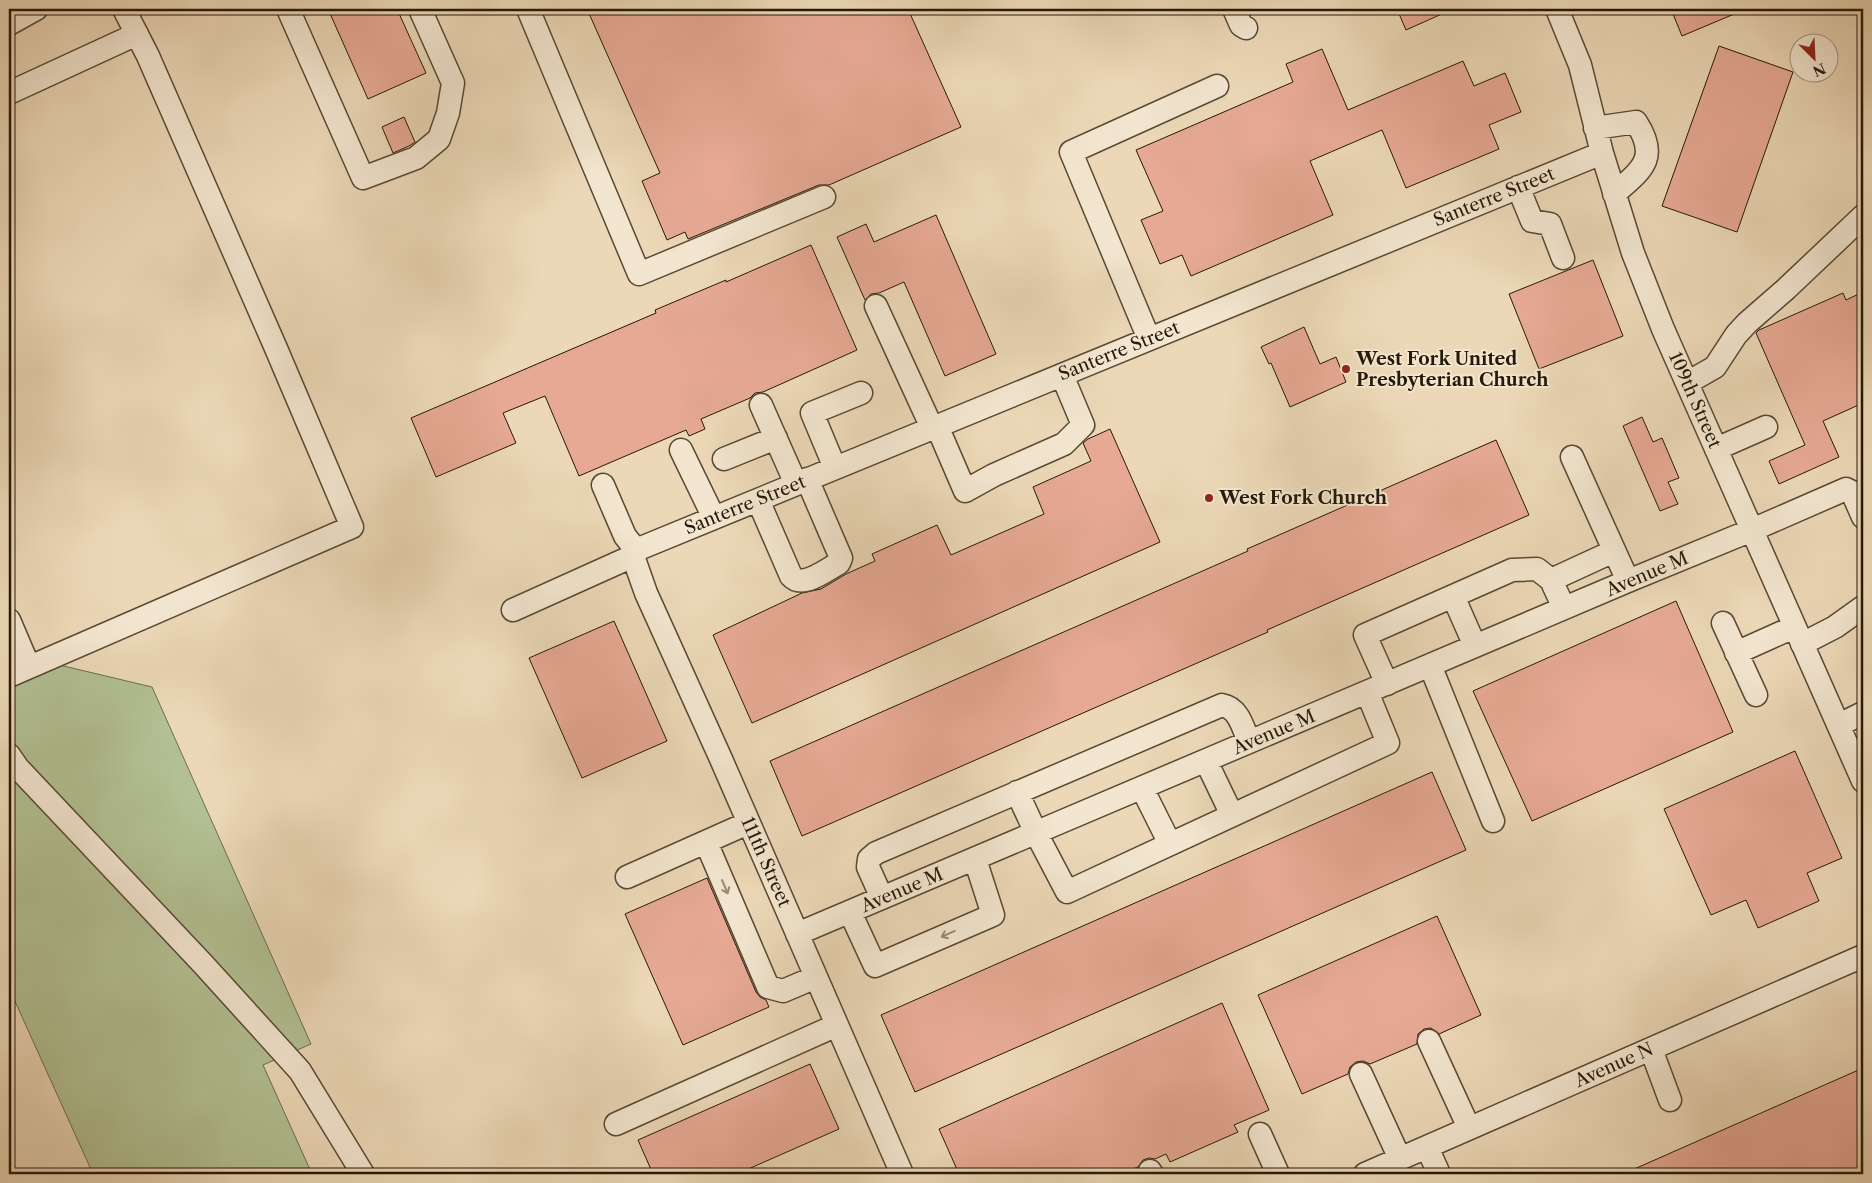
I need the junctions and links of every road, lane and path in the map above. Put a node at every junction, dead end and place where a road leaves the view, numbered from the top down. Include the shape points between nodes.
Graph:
1 (36, 9) edge
2 (124, 9) edge
3 (288, 9) edge
4 (420, 9) edge
5 (528, 9) edge
6 (1234, 9) edge
7 (1557, 9) edge
8 (9, 24) edge
9 (1246, 28) dead end
10 (137, 34) junction
11 (1217, 86) dead end
12 (9, 93) edge
13 (1595, 128) junction
14 (1602, 153) junction
15 (1518, 187) junction
16 (1614, 194) junction
17 (824, 197) dead end
18 (1863, 216) edge
19 (1564, 258) dead end
20 (876, 306) dead end
21 (1150, 339) junction
22 (1062, 375) junction
23 (1687, 383) junction
24 (861, 393) dead end
25 (761, 405) dead end
26 (934, 427) junction
27 (1766, 427) dead end
28 (776, 438) junction
29 (1716, 449) junction
30 (681, 450) dead end
31 (1572, 457) dead end
32 (724, 460) dead end
33 (835, 468) junction
34 (801, 482) junction
35 (603, 485) dead end
36 (758, 500) junction
37 (1863, 517) edge
38 (714, 518) junction
39 (1752, 530) junction
40 (1614, 551) junction
41 (635, 553) junction
42 (1551, 580) junction
43 (1628, 581) junction
44 (1453, 596) junction
45 (1863, 607) edge
46 (1564, 608) junction
47 (513, 610) dead end
48 (9, 620) edge
49 (1723, 623) dead end
50 (1798, 636) junction
51 (1475, 646) junction
52 (1736, 652) junction
53 (1430, 666) junction
54 (29, 667) junction
55 (9, 676) edge
56 (1377, 688) junction
57 (1756, 695) dead end
58 (1863, 713) edge
59 (1839, 725) junction
60 (1249, 742) junction
61 (9, 755) edge
62 (1206, 761) junction
63 (1863, 781) edge
64 (1142, 788) junction
65 (1017, 792) junction
66 (1232, 816) junction
67 (1493, 821) dead end
68 (748, 823) junction
69 (1036, 833) junction
70 (706, 842) junction
71 (1170, 844) junction
72 (975, 859) junction
73 (627, 877) dead end
74 (882, 898) junction
75 (850, 912) junction
76 (797, 934) junction
77 (1863, 956) edge
78 (816, 977) junction
79 (837, 1025) junction
80 (1429, 1041) dead end
81 (1650, 1049) junction
82 (1361, 1074) dead end
83 (1670, 1100) dead end
84 (616, 1124) dead end
85 (1469, 1128) junction
86 (1260, 1134) dead end
87 (1427, 1147) junction
88 (1400, 1159) junction
89 (898, 1173) edge
90 (363, 1174) edge
91 (1278, 1174) edge
92 (1365, 1174) edge
93 (1439, 1174) edge

1 - 8 street
2 - 10 street
3 - 4 street via 363,178 416,158 440,139 453,83
5 - 17 street via 638,274
6 - 9 street via 1241,25
7 - 13 street, 109th Street via 1580,65
10 - 12 street
10 - 54 street via 352,527
11 - 21 street via 1071,152
13 - 14 street, 109th Street
13 - 16 street via 1636,122 1645,136 1647,156 1640,170
14 - 15 street, Santerre Street
14 - 16 street, 109th Street
15 - 19 street via 1532,221 1550,224
15 - 21 street, Santerre Street
16 - 23 street, 109th Street via 1646,286
18 - 23 street via 1747,323 1715,367
20 - 26 street
21 - 22 street, Santerre Street
22 - 26 street, Santerre Street
22 - 26 street via 1083,424 1064,444 965,491
23 - 29 street, 109th Street
24 - 33 street via 812,413
25 - 28 street
26 - 33 street, Santerre Street
27 - 29 street
28 - 32 street
28 - 34 street
29 - 39 street, 109th Street
30 - 38 street
31 - 40 street
33 - 34 street, Santerre Street
34 - 36 street, Santerre Street
34 - 36 street via 841,558 839,563 803,582 790,576
35 - 41 street, 111th Street
36 - 38 street, Santerre Street
37 - 39 street, Avenue M via 1852,492 1846,488
38 - 41 street, Santerre Street
39 - 43 street, Avenue M
39 - 50 street, 109th Street
40 - 42 street
40 - 43 street
41 - 47 street, Santerre Street
41 - 68 street, 111th Street via 646,593
42 - 44 street via 1537,570 1512,570
42 - 46 street
43 - 46 street, Avenue M
44 - 51 street
44 - 56 street via 1365,635
45 - 50 street via 1834,626
46 - 51 street, Avenue M
48 - 54 street
49 - 52 street
50 - 52 street
50 - 59 street, 109th Street
51 - 53 street, Avenue M
52 - 57 street
53 - 56 street, Avenue M
53 - 67 street
54 - 55 street
56 - 60 street, Avenue M
56 - 66 street via 1388,743
58 - 59 street
59 - 63 street, 109th Street
60 - 62 street, Avenue M
60 - 65 street via 1236,714 1230,707 1222,705
61 - 90 street via 300,1071
62 - 64 street, Avenue M
62 - 66 street
64 - 69 street, Avenue M
64 - 71 street
65 - 69 street
65 - 74 street via 876,853 869,859 868,867
66 - 71 street
68 - 70 street
68 - 76 street, 111th Street
69 - 71 street via 1066,892
69 - 72 street, Avenue M
70 - 73 street
70 -> 78 street via 768,987 783,991
72 - 74 street, Avenue M
72 -> 75 street via 993,915 875,966
74 - 75 street, Avenue M
75 - 76 street, Avenue M
76 - 78 street, 111th Street
77 - 81 street, Avenue N
78 - 79 street, 111th Street
79 - 84 street
79 - 89 street, 111th Street
80 - 85 street
81 - 83 street
81 - 85 street, Avenue N
82 - 88 street
85 - 87 street, Avenue N
86 - 91 street
87 - 88 street, Avenue N
87 - 93 street
88 - 92 street, Avenue N

